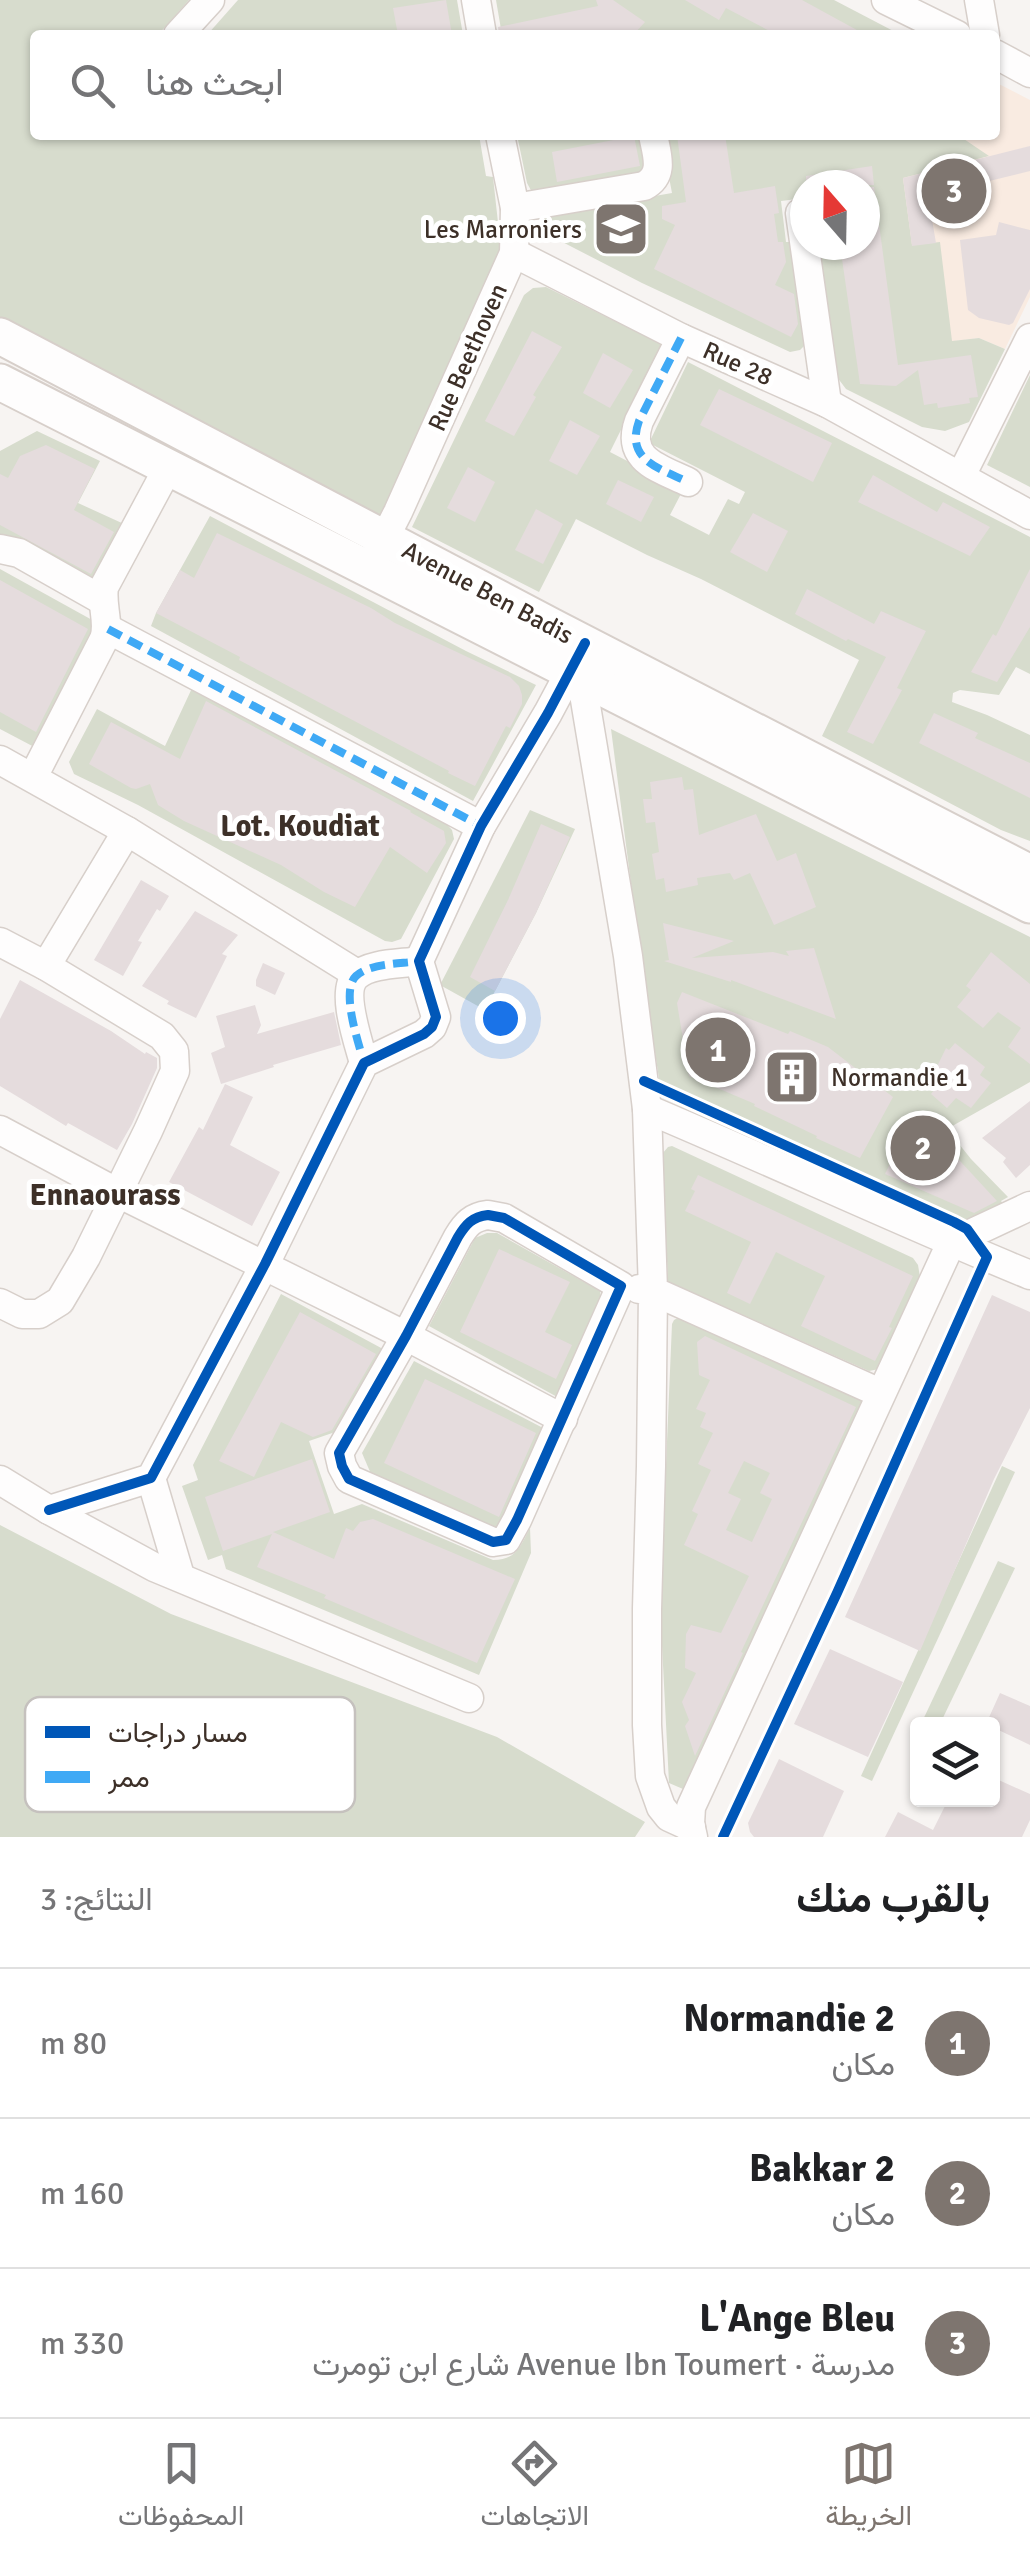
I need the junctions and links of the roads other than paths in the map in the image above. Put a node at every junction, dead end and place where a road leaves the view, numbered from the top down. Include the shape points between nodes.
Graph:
1 (210, 0) edge
2 (476, 0) edge
3 (922, 0) edge
4 (979, 0) edge
5 (890, 2) edge
6 (183, 30) edge
7 (481, 30) edge
8 (947, 30) edge
9 (984, 30) edge
10 (1000, 57) edge
11 (1030, 73) edge
12 (501, 140) edge
13 (654, 140) edge
14 (515, 208) junction
15 (514, 253) junction
16 (807, 260) edge
17 (0, 336) edge
18 (681, 338) junction
19 (1030, 338) edge
20 (0, 382) edge
21 (827, 404) junction
22 (169, 466) junction
23 (960, 476) junction
24 (688, 482) dead end
25 (1030, 515) edge
26 (0, 549) edge
27 (377, 553) junction
28 (102, 600) junction
29 (108, 628) junction
30 (578, 657) junction
31 (0, 760) edge
32 (33, 778) junction
33 (481, 826) junction
34 (127, 831) junction
35 (1030, 873) edge
36 (1030, 905) edge
37 (0, 942) edge
38 (419, 961) junction
39 (46, 966) junction
40 (357, 974) junction
41 (364, 1063) junction
42 (647, 1109) junction
43 (0, 1130) edge
44 (118, 1193) junction
45 (1030, 1206) edge
46 (951, 1243) junction
47 (265, 1264) junction
48 (1030, 1275) edge
49 (620, 1286) junction
50 (653, 1291) junction
51 (0, 1303) edge
52 (406, 1336) junction
53 (880, 1393) junction
54 (563, 1419) junction
55 (151, 1478) junction
56 (0, 1480) edge
57 (48, 1510) junction
58 (180, 1576) junction
59 (468, 1698) dead end
60 (692, 1832) edge

1 - 6 street
2 - 7 street
3 - 5 street
4 - 9 street
5 - 8 street
10 - 11 street
12 - 14 street, Rue Beethoven
13 - 14 street via 659,171 644,186
14 - 15 street, Rue Beethoven
15 - 18 street, Rue 28
15 - 27 street, Rue Beethoven
16 - 21 street
17 - 27 main road, Avenue Ben Badis
18 - 21 street, Rue 28
18 - 24 street via 639,421 635,447 656,467
19 - 23 street
20 - 22 main road, Avenue Ben Badis
21 - 23 street, Rue 28
22 - 27 main road, Avenue Ben Badis
22 - 28 street
23 - 25 street, Rue 28
26 - 28 street
27 - 30 main road, Avenue Ben Badis
28 - 29 street
29 - 32 street
29 - 33 street
30 - 33 street
30 - 35 main road, Avenue Ben Badis
30 - 36 main road, Avenue Ben Badis
30 - 42 street
31 - 32 street
32 - 34 street
33 - 38 street
34 - 39 street
34 - 40 street
37 - 39 street
38 - 40 street
38 - 41 street via 436,1017 432,1027
39 - 44 street via 162,1036 174,1051 175,1071
40 - 41 street via 349,1002
41 - 47 street
42 - 46 street
42 - 50 street
43 - 44 street
44 - 47 street
44 - 51 street via 60,1302 39,1314
45 - 46 street
46 - 48 street
46 - 53 street
47 - 52 street
47 - 55 street
49 - 50 street
49 - 52 street via 504,1218 476,1217 458,1237
49 - 54 street
50 - 53 street
50 - 60 street via 650,1776 661,1806
52 - 54 street
52 - 54 street via 339,1452 349,1479 493,1542 506,1540
53 - 60 street via 691,1807
55 - 57 street
55 - 58 street
56 - 57 street
57 - 58 street
58 - 59 street

